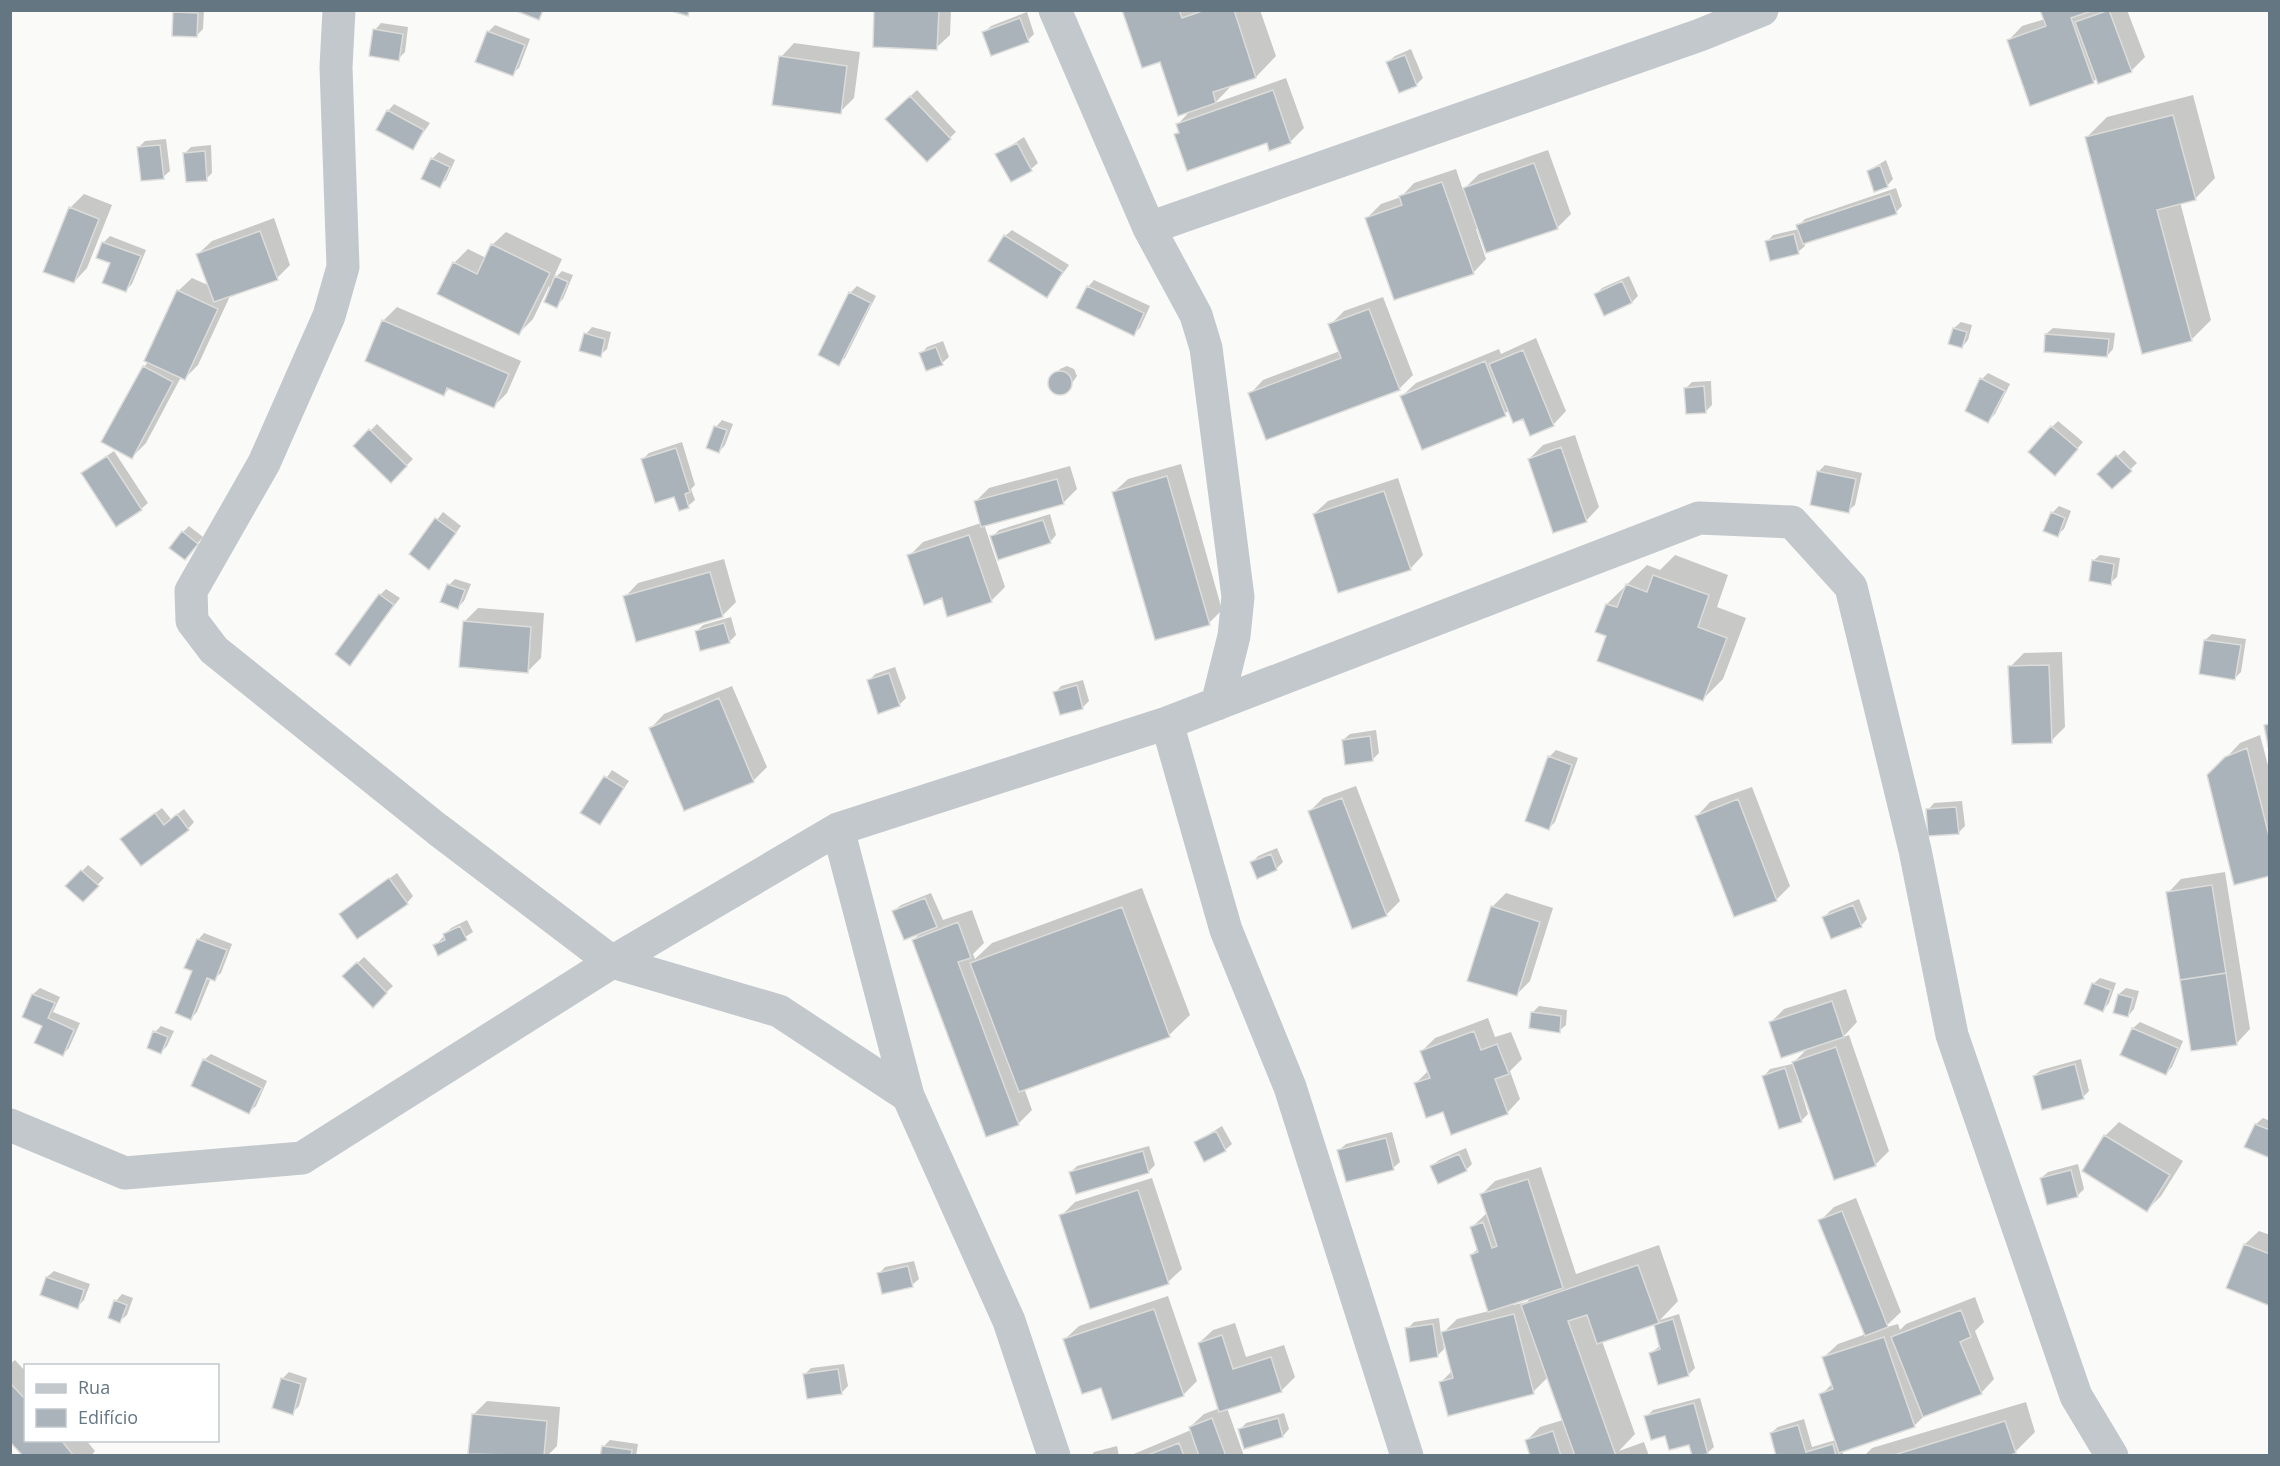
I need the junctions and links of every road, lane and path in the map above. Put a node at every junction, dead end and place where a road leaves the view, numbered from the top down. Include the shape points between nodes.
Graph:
1 (339, 10) edge
2 (1055, 10) edge
3 (1762, 10) edge
4 (1149, 228) junction
5 (1217, 704) junction
6 (1167, 723) junction
7 (838, 829) junction
8 (612, 962) junction
9 (908, 1096) junction
10 (10, 1125) edge
11 (1054, 1455) edge
12 (1407, 1455) edge
13 (2112, 1455) edge

1 - 8 street via 336,67 343,267 329,316 264,463 191,591 192,621 214,650 437,829
2 - 4 street
3 - 4 street
4 - 5 street via 1196,315 1206,348 1238,597 1234,636
5 - 6 street
5 - 13 street via 1699,518 1792,522 1851,587 1915,850 1952,1035 2076,1396
6 - 7 street
6 - 12 street via 1226,930 1290,1087
7 - 8 street
7 - 9 street
8 - 9 street via 778,1011
8 - 10 street via 302,1158 125,1173
9 - 11 street via 1008,1321

